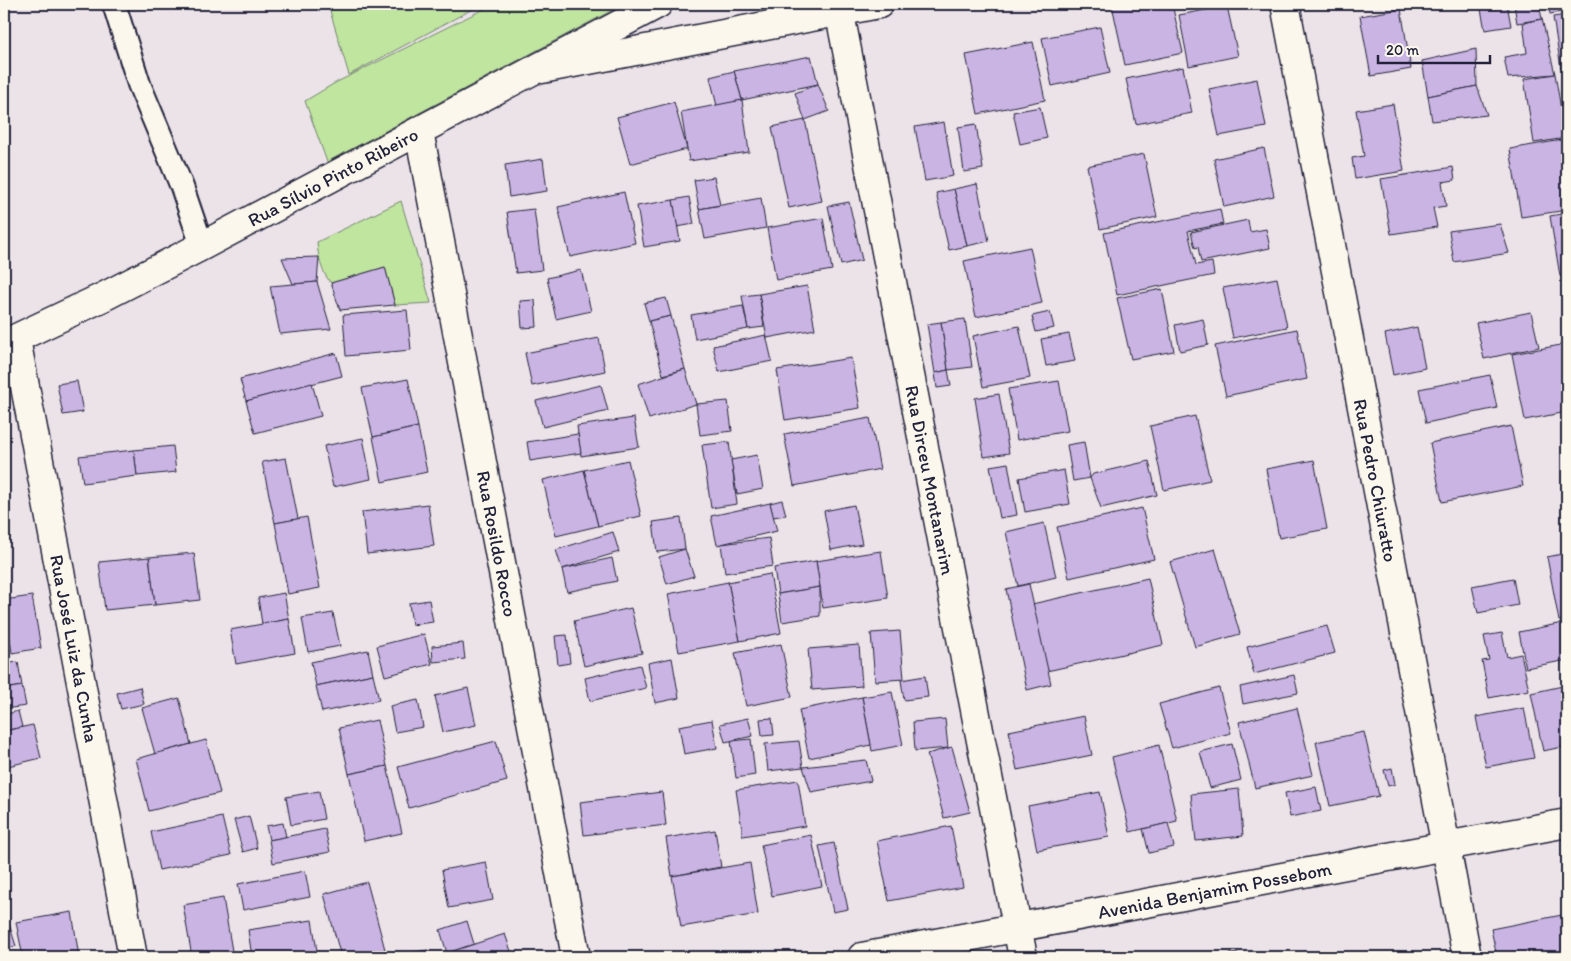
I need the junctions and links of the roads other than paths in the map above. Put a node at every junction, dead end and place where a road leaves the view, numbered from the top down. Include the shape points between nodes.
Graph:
1 (114, 4) edge
2 (658, 4) edge
3 (880, 4) edge
4 (1284, 4) edge
5 (838, 8) edge
6 (532, 71) junction
7 (419, 131) junction
8 (202, 246) junction
9 (10, 341) edge
10 (1567, 822) edge
11 (1446, 846) junction
12 (1017, 927) junction
13 (133, 957) edge
14 (576, 957) edge
15 (862, 957) edge
16 (1023, 957) edge
17 (1467, 957) edge

1 - 8 lane via 139,84 182,187
2 - 6 street, Rua Sílvio Pinto Ribeiro
3 - 5 street
4 - 11 street, Rua Pedro Chiuratto
5 - 6 street
5 - 12 street, Rua Dirceu Montanarim
6 - 7 street, Rua Sílvio Pinto Ribeiro
7 - 8 street, Rua Sílvio Pinto Ribeiro
7 - 14 street, Rua Rosildo Rocco
8 - 9 street, Rua Sílvio Pinto Ribeiro
9 - 13 street, Rua José Luiz da Cunha
10 - 11 street, Avenida Benjamim Possebom
11 - 12 street, Avenida Benjamim Possebom
11 - 17 street, Rua Pedro Chiuratto
12 - 15 street, Avenida Benjamim Possebom
12 - 16 street, Rua Dirceu Montanarim

